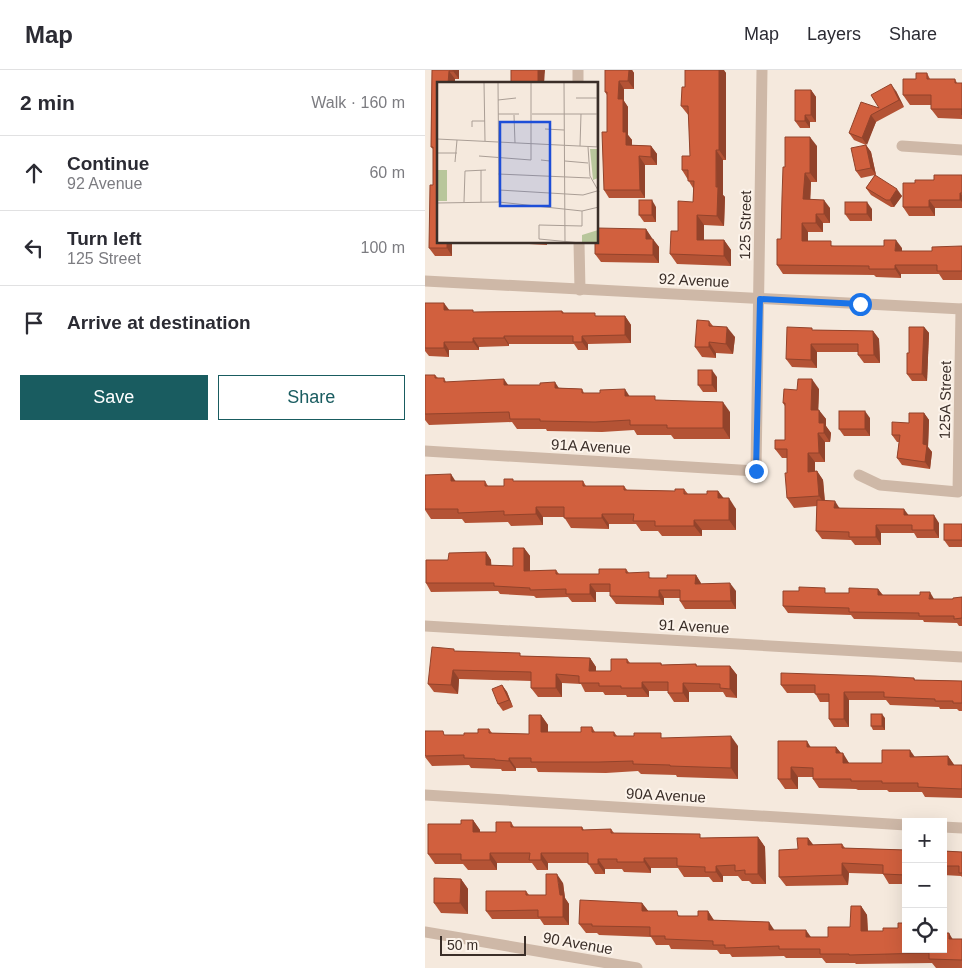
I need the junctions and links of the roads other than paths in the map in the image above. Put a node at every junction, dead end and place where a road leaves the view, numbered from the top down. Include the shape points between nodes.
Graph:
1 (762, 70) edge
2 (902, 146) dead end
3 (962, 150) edge
4 (579, 244) edge
5 (425, 281) edge
6 (580, 290) junction
7 (760, 299) junction
8 (962, 309) edge
9 (425, 451) edge
10 (756, 471) joint
11 (859, 475) dead end
12 (425, 626) edge
13 (962, 657) edge
14 (425, 795) edge
15 (902, 825) edge
16 (947, 827) edge
17 (962, 828) edge
18 (425, 932) edge
19 (637, 968) edge

1 - 7 street, 125 Street
2 - 3 street
4 - 6 street
5 - 6 street, 92 Avenue
6 - 7 street, 92 Avenue
7 - 8 street, 92 Avenue
7 - 10 street, 125 Street
8 - 11 street, 125A Street via 958,492 880,485
9 - 10 street, 91A Avenue
12 - 13 street, 91 Avenue
14 - 15 street, 90A Avenue
16 - 17 street
18 - 19 street, 90 Avenue

